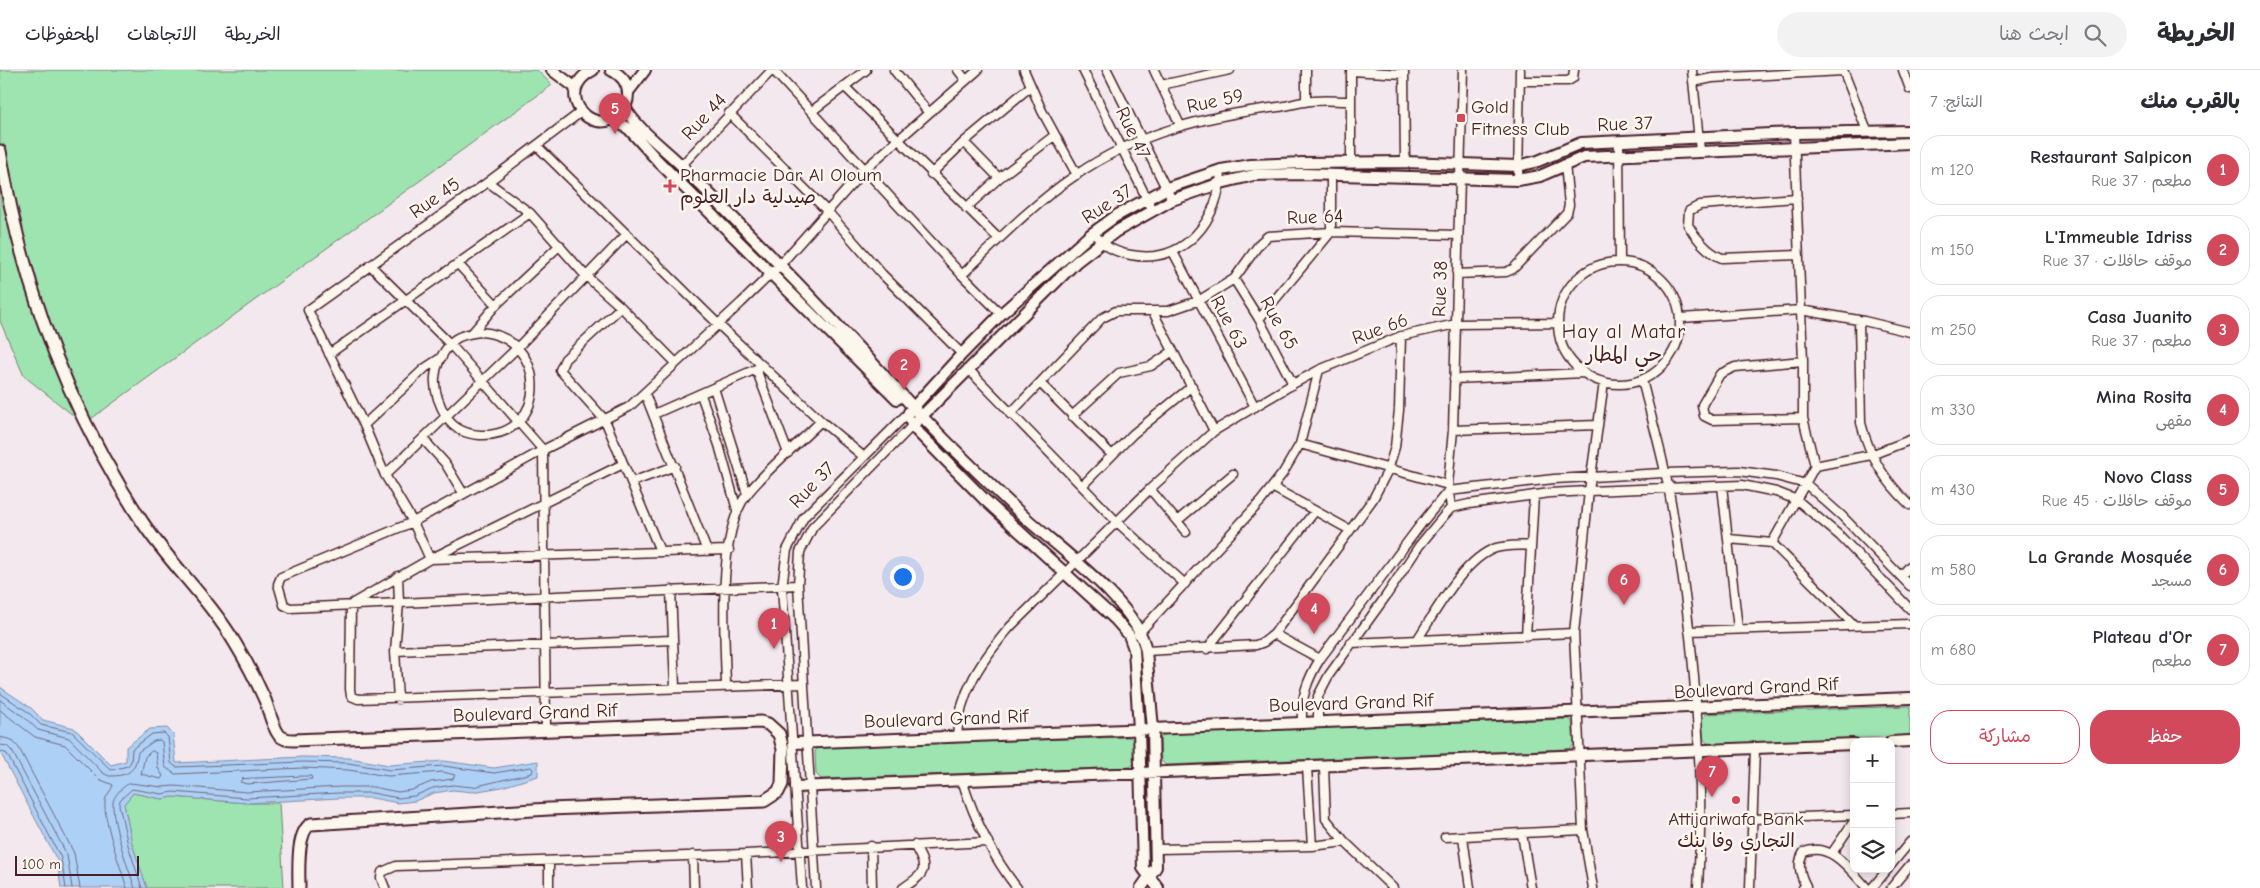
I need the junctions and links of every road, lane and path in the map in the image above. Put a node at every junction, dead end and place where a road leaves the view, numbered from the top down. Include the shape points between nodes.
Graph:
1 (552, 70) edge
2 (611, 70) edge
3 (645, 70) edge
4 (772, 70) edge
5 (866, 70) edge
6 (894, 70) edge
7 (958, 70) edge
8 (978, 70) edge
9 (1024, 70) edge
10 (1083, 70) edge
11 (1108, 70) edge
12 (1154, 70) edge
13 (1230, 70) edge
14 (1306, 70) edge
15 (1463, 70) edge
16 (1520, 70) edge
17 (1574, 70) edge
18 (1692, 70) edge
19 (1727, 70) edge
20 (1843, 70) edge
21 (1903, 70) edge
22 (1351, 71) edge
23 (584, 72) edge
24 (1404, 72) edge
25 (1712, 78) junction
26 (965, 80) junction
27 (1520, 81) junction
28 (1693, 82) junction
29 (1161, 85) junction
30 (844, 86) junction
31 (1031, 86) junction
32 (576, 88) junction
33 (1910, 89) edge
34 (628, 92) junction
35 (1306, 101) junction
36 (1350, 101) junction
37 (625, 108) junction
38 (812, 111) junction
39 (581, 112) junction
40 (928, 112) junction
41 (729, 113) junction
42 (613, 119) junction
43 (1180, 125) junction
44 (1867, 131) junction
45 (1910, 131) edge
46 (1794, 133) junction
47 (1054, 135) junction
48 (1142, 138) junction
49 (897, 139) junction
50 (1698, 139) junction
51 (1619, 141) junction
52 (964, 142) junction
53 (1910, 143) edge
54 (536, 146) junction
55 (1795, 147) junction
56 (1122, 149) junction
57 (0, 151) edge
58 (1700, 151) junction
59 (1619, 156) junction
60 (1404, 162) junction
61 (1460, 163) junction
62 (1351, 164) junction
63 (1565, 164) junction
64 (681, 166) junction
65 (1518, 166) junction
66 (865, 169) junction
67 (1221, 170) junction
68 (931, 174) junction
69 (1077, 174) junction
70 (1332, 174) junction
71 (999, 178) junction
72 (1460, 178) junction
73 (1518, 180) junction
74 (488, 182) junction
75 (1220, 183) junction
76 (1167, 188) junction
77 (1147, 198) junction
78 (1797, 198) junction
79 (1172, 200) junction
80 (966, 208) junction
81 (1153, 210) junction
82 (828, 212) junction
83 (530, 213) junction
84 (1093, 232) junction
85 (1331, 232) junction
86 (626, 234) junction
87 (1458, 235) junction
88 (999, 239) junction
89 (1100, 242) junction
90 (560, 245) junction
91 (1173, 252) junction
92 (1799, 255) junction
93 (1620, 262) junction
94 (458, 264) junction
95 (370, 265) junction
96 (780, 265) junction
97 (771, 273) junction
98 (1457, 274) junction
99 (585, 275) junction
100 (962, 275) junction
101 (1234, 279) junction
102 (1200, 300) junction
103 (407, 301) junction
104 (496, 305) junction
105 (621, 307) junction
106 (1801, 310) junction
107 (1153, 312) junction
108 (1002, 314) junction
109 (1680, 318) junction
110 (1259, 319) junction
111 (1859, 320) junction
112 (1558, 323) junction
113 (1456, 324) junction
114 (718, 325) junction
115 (1910, 332) edge
116 (472, 333) junction
117 (1401, 336) junction
118 (451, 345) junction
119 (517, 348) junction
120 (1173, 351) junction
121 (329, 354) junction
122 (962, 354) junction
123 (442, 357) junction
124 (1803, 361) junction
125 (676, 363) junction
126 (760, 368) junction
127 (969, 370) junction
128 (1319, 370) junction
129 (1584, 373) junction
130 (1454, 379) junction
131 (483, 380) junction
132 (1642, 380) junction
133 (1604, 382) junction
134 (1040, 383) junction
135 (1292, 384) junction
136 (1192, 386) junction
137 (714, 388) junction
138 (645, 394) junction
139 (701, 395) junction
140 (1255, 407) junction
141 (911, 409) junction
142 (654, 414) junction
143 (1010, 414) junction
144 (923, 415) junction
145 (1072, 416) junction
146 (447, 418) junction
147 (1802, 418) junction
148 (605, 420) junction
149 (821, 421) junction
150 (518, 422) junction
151 (364, 425) junction
152 (1598, 425) junction
153 (912, 426) junction
154 (1453, 430) junction
155 (1214, 431) junction
156 (423, 439) junction
157 (1910, 440) edge
158 (731, 441) junction
159 (1300, 444) junction
160 (719, 445) junction
161 (543, 450) junction
162 (788, 454) junction
163 (1871, 454) junction
164 (1112, 455) junction
165 (864, 457) junction
166 (623, 464) junction
167 (675, 466) junction
168 (1815, 466) junction
169 (1388, 470) junction
170 (1664, 473) junction
171 (1233, 474) dead end
172 (385, 475) junction
173 (1591, 477) junction
174 (632, 482) junction
175 (1806, 484) junction
176 (1082, 486) junction
177 (1722, 486) junction
178 (1272, 488) junction
179 (1448, 488) junction
180 (1150, 489) junction
181 (1668, 489) junction
182 (1589, 491) junction
183 (463, 493) junction
184 (747, 494) junction
185 (1534, 495) junction
186 (1797, 500) junction
187 (543, 503) junction
188 (1910, 506) edge
189 (1451, 508) junction
190 (737, 510) junction
191 (1315, 511) junction
192 (804, 517) junction
193 (1177, 521) junction
194 (413, 522) junction
195 (1117, 522) junction
196 (813, 527) junction
197 (1350, 530) junction
198 (1186, 532) dead end
199 (1729, 539) junction
200 (1772, 543) junction
201 (1531, 545) junction
202 (660, 550) junction
203 (729, 550) junction
204 (707, 551) junction
205 (545, 555) junction
206 (430, 559) junction
207 (1077, 562) junction
208 (1910, 566) edge
209 (1066, 573) junction
210 (398, 576) junction
211 (1901, 576) junction
212 (1185, 584) junction
213 (798, 585) junction
214 (782, 586) junction
215 (1910, 586) edge
216 (671, 590) junction
217 (724, 590) junction
218 (546, 596) junction
219 (399, 603) junction
220 (351, 605) junction
221 (1910, 609) edge
222 (1910, 624) edge
223 (1854, 625) junction
224 (1738, 629) junction
225 (1689, 631) junction
226 (1140, 632) junction
227 (1574, 633) junction
228 (1274, 634) junction
229 (1526, 636) junction
230 (672, 640) junction
231 (1131, 640) junction
232 (1417, 640) junction
233 (1351, 643) junction
234 (546, 645) junction
235 (1207, 649) junction
236 (396, 651) junction
237 (1146, 651) junction
238 (1320, 659) junction
239 (788, 684) junction
240 (804, 684) junction
241 (726, 686) junction
242 (675, 687) junction
243 (546, 694) junction
244 (1910, 698) edge
245 (398, 699) junction
246 (1696, 708) junction
247 (1577, 713) junction
248 (1318, 721) junction
249 (1302, 722) junction
250 (1139, 729) junction
251 (1153, 729) junction
252 (546, 730) junction
253 (957, 736) junction
254 (1910, 741) edge
255 (808, 742) junction
256 (1895, 742) edge
257 (794, 743) junction
258 (1850, 744) edge
259 (1755, 749) junction
260 (1699, 751) junction
261 (1579, 755) junction
262 (1324, 766) junction
263 (1307, 767) junction
264 (1140, 772) junction
265 (1155, 772) junction
266 (962, 780) junction
267 (796, 787) junction
268 (811, 787) junction
269 (1910, 813) edge
270 (1895, 814) edge
271 (1850, 815) edge
272 (1753, 819) junction
273 (1850, 827) edge
274 (1583, 830) junction
275 (1522, 834) junction
276 (1445, 837) dead end
277 (1463, 837) junction
278 (988, 842) junction
279 (1345, 842) junction
280 (1910, 842) edge
281 (914, 845) junction
282 (871, 846) junction
283 (1312, 846) junction
284 (1156, 848) junction
285 (799, 850) junction
286 (814, 850) junction
287 (1832, 852) junction
288 (746, 854) junction
289 (693, 855) junction
290 (1895, 860) edge
291 (549, 861) junction
292 (1910, 865) edge
293 (1885, 873) edge
294 (1150, 878) junction
295 (1013, 887) edge
296 (1390, 887) edge
297 (1806, 887) edge
298 (299, 888) edge
299 (384, 888) edge
300 (549, 888) edge
301 (694, 888) edge
302 (748, 888) edge
303 (802, 888) edge
304 (816, 888) edge
305 (872, 888) edge
306 (902, 888) edge
307 (1141, 888) edge
308 (1158, 888) edge
309 (1470, 888) edge
310 (1531, 888) edge
311 (1593, 888) edge
312 (1698, 888) edge
313 (1750, 888) edge
314 (1867, 888) edge
315 (1872, 888) edge
316 (1891, 888) edge

1 - 32 street
2 - 34 street via 621,76
3 - 34 street
4 - 38 street
4 - 41 street, Rue 44
5 - 30 street
6 - 40 street
7 - 26 street
8 - 26 street
9 - 31 street
10 - 56 street, Rue 47
11 - 48 street, Rue 47
12 - 29 street
13 - 29 street
14 - 35 street
15 - 61 street, Rue 38
16 - 27 street
17 - 27 street via 1573,78 1568,81
18 - 28 street
19 - 25 street
20 - 25 street
20 - 44 street
21 - 33 street
22 - 24 street
22 - 36 street
23 - 32 street
24 - 60 street
25 - 28 street
26 - 40 street
27 - 65 street
28 - 50 street
29 - 43 street
30 - 38 street
30 - 49 street
31 - 47 street
31 - 52 street
32 - 39 street via 576,101
34 - 37 street
35 - 36 street, Rue 59
35 - 43 street, Rue 59
36 - 62 street
37 - 42 street
37 - 64 street via 646,135
38 - 66 street
39 - 42 street via 591,119
39 - 54 street, Rue 45
40 - 49 street
41 - 64 street, Rue 44
41 - 82 street
42 - 97 street via 629,129
43 - 48 street, Rue 59
44 - 45 street, Rue 37
44 - 46 street, Rue 37
46 - 50 street, Rue 37
46 - 55 street
47 - 69 street
47 - 71 street
48 - 56 street, Rue 59
48 - 76 street, Rue 47
49 - 66 street
49 - 68 street
50 - 51 street, Rue 37
50 - 58 street
51 - 59 street
51 - 65 street, Rue 37 via 1581,143
52 - 68 street
52 - 71 street
53 - 55 street, Rue 37
54 - 74 street, Rue 45
54 - 86 street
55 - 58 street, Rue 37
55 - 78 street
56 - 69 street, Rue 59
56 - 77 street, Rue 47
57 - 252 main road, Boulevard Grand Rif via 10,210 29,282 54,356 81,415 144,524 233,639 279,735 293,740
58 - 59 street, Rue 37
59 - 63 street, Rue 37 via 1584,157
59 - 93 street
60 - 61 street, Rue 37
60 - 62 street, Rue 37
61 - 65 street, Rue 37
61 - 72 street, Rue 38
62 - 67 street, Rue 37 via 1274,163
63 - 73 street, Rue 37 via 1540,176
63 - 98 street via 1567,213 1519,264 1506,272
64 - 96 street
65 - 73 street
66 - 82 street
66 - 100 street
67 - 75 street
67 - 76 street, Rue 37
68 - 80 street
69 - 88 street, Rue 59
70 - 72 street, Rue 37
70 - 75 street, Rue 37 via 1254,175
70 - 85 street
71 - 80 street
72 - 73 street, Rue 37
72 - 87 street, Rue 38
74 - 83 street
74 - 95 street, Rue 45
75 - 79 street, Rue 37
75 - 91 street via 1212,210 1200,230
76 - 77 street, Rue 37
76 - 79 street, Rue 47
77 - 81 street, Rue 47
77 - 84 street, Rue 37
78 - 92 street
78 - 92 street via 1700,205 1689,211 1688,225 1715,256 1722,258
79 - 81 street, Rue 37
80 - 88 street
81 - 89 street, Rue 37
82 - 96 street
82 - 122 street via 882,274
83 - 90 street
83 - 94 street
84 - 89 street
84 - 108 street, Rue 37
85 - 87 street, Rue 64
85 - 101 street, Rue 64 via 1268,236
85 - 110 street
86 - 99 street
86 - 114 street
87 - 98 street, Rue 38
88 - 100 street, Rue 59
89 - 91 street via 1116,251 1136,256
89 - 127 street, Rue 37 via 1047,289
90 - 99 street
90 - 104 street
91 - 102 street, Rue 63
92 - 106 street
93 - 109 street via 1638,264 1654,272 1668,285 1677,301
93 - 112 street via 1601,265 1584,273 1570,286 1561,304
94 - 103 street
94 - 104 street
95 - 103 street
95 - 121 street, Rue 45 via 308,310
96 - 97 street
96 - 141 street
97 - 114 street
97 - 141 street
98 - 113 street, Rue 38
99 - 105 street
99 - 119 street
100 - 108 street
101 - 102 street, Rue 64
101 - 110 street, Rue 65
102 - 107 street, Rue 64 via 1178,309
102 - 140 street, Rue 63
103 - 118 street
103 - 121 street
104 - 116 street
105 - 125 street
105 - 148 street via 564,360 560,368 566,380
106 - 109 street
106 - 111 street
106 - 124 street
107 - 120 street
107 - 134 street, Rue 64 via 1108,314
108 - 122 street, Rue 37
109 - 132 street via 1680,334 1671,355 1656,372
110 - 135 street, Rue 65
111 - 115 street
111 - 163 street via 1862,423
112 - 113 street, Rue 66
112 - 129 street via 1565,351
113 - 117 street, Rue 66
113 - 130 street, Rue 38
114 - 125 street
114 - 126 street
116 - 118 street
116 - 119 street via 496,334
117 - 128 street, Rue 66
117 - 169 street via 1396,438
118 - 123 street
118 - 131 street
119 - 131 street
119 - 150 street via 529,365 533,385 529,405
120 - 136 street
120 - 145 street via 1151,366 1119,373
121 - 151 street
122 - 141 street, Rue 37
123 - 146 street via 434,387
123 - 151 street via 424,368
124 - 147 street
124 - 147 street via 1735,367 1720,374 1702,405 1704,416 1712,420
125 - 138 street
126 - 137 street
126 - 149 street
126 - 162 street
127 - 143 street
127 - 144 street, Rue 37
128 - 135 street, Rue 66
128 - 159 street
129 - 130 street
129 - 133 street
130 - 154 street, Rue 38
131 - 146 street
131 - 150 street
132 - 133 street via 1623,384
132 - 170 street
133 - 152 street
134 - 143 street, Rue 64
134 - 145 street
135 - 140 street, Rue 66
136 - 155 street
136 - 164 street
137 - 139 street
137 - 158 street
138 - 142 street
138 - 148 street
139 - 142 street
139 - 160 street
140 - 155 street, Rue 66
141 - 144 street
141 - 153 street
141 - 165 street, Rue 37
142 - 167 street
143 - 176 street
144 - 153 street, Rue 37
144 - 207 street via 1019,512
145 - 164 street
146 - 150 street via 460,430 480,435 500,432
146 - 156 street
147 - 168 street
148 - 161 street
148 - 166 street
149 - 162 street
149 - 165 street
150 - 161 street
151 - 172 street
152 - 154 street
152 - 173 street
153 - 196 street, Rue 37
153 - 209 street via 984,499
154 - 179 street, Rue 38
155 - 180 street, Rue 66
156 - 172 street
156 - 183 street via 445,463
157 - 163 street
158 - 160 street
158 - 184 street
159 - 169 street
159 - 178 street
160 - 190 street
161 - 183 street
161 - 187 street
162 - 184 street
163 - 168 street
163 - 188 street via 1894,489
164 - 176 street
165 - 192 street, Rue 37
166 - 174 street
166 - 187 street
167 - 174 street
167 - 204 street
168 - 175 street
169 - 179 street
169 - 197 street via 1373,499
170 - 173 street
170 - 175 street via 1739,471
170 - 181 street
171 - 193 street
172 - 194 street
173 - 179 street
173 - 182 street
174 - 202 street
175 - 186 street
175 - 211 street
176 - 195 street
177 - 181 street
177 - 186 street via 1758,487
177 - 199 street
178 - 191 street
178 - 212 street
179 - 189 street, Rue 38
179 - 238 street
180 - 193 street
180 - 195 street, Rue 66
181 - 182 street
181 - 225 street
182 - 185 street
182 - 227 street
183 - 194 street
184 - 190 street
185 - 189 street
185 - 201 street
186 - 200 street
186 - 221 street via 1840,536
187 - 205 street
187 - 206 street
189 - 233 street via 1419,546
190 - 203 street via 730,531
191 - 197 street
191 - 235 street
192 - 196 street
192 - 214 street, Rue 37 via 787,550
193 - 198 street
194 - 206 street
194 - 220 street via 279,580 284,605 288,608
195 - 207 street, Rue 66
195 - 212 street
196 - 213 street, Rue 37 via 800,552
197 - 228 street
199 - 200 street
199 - 224 street
200 - 223 street
201 - 229 street
201 - 232 street via 1496,548 1472,563
202 - 204 street
202 - 205 street
203 - 204 street
203 - 217 street
205 - 206 street
205 - 218 street
206 - 210 street
207 - 209 street, Rue 66
207 - 226 street via 1124,609
208 - 211 street
209 - 231 street via 1115,619
209 - 253 street, Rue 66 via 1010,627 988,654 960,707
210 - 219 street
210 - 220 street
211 - 215 street
212 - 226 street
213 - 214 street
213 - 240 street, Rue 37
214 - 217 street
214 - 239 street, Rue 37
216 - 217 street
216 - 218 street
216 - 230 street
217 - 241 street
218 - 219 street
218 - 234 street
219 - 220 street
219 - 236 street
220 - 245 street via 351,696 361,700
222 - 223 street
223 - 224 street
224 - 225 street
225 - 246 street
226 - 231 street
226 - 237 street
227 - 229 street
227 - 247 street
228 - 235 street via 1256,645
228 - 238 street
229 - 232 street
230 - 234 street
230 - 242 street
231 - 250 street
232 - 233 street
233 - 248 street via 1318,696
234 - 236 street
234 - 243 street
235 - 237 street
236 - 245 street
237 - 251 street
238 - 249 street via 1306,683
239 - 240 street
239 - 241 street
239 - 257 street, Rue 37
240 - 255 street, Rue 37
241 - 242 street
242 - 243 street
243 - 245 street
243 - 252 street
244 - 246 street, Boulevard Grand Rif
246 - 247 street, Boulevard Grand Rif
246 - 260 street
247 - 248 street, Boulevard Grand Rif
247 - 261 street
248 - 249 street, Boulevard Grand Rif
249 - 251 street, Boulevard Grand Rif
250 - 251 street, Boulevard Grand Rif
250 - 253 street, Boulevard Grand Rif
250 - 264 street
251 - 265 street
252 - 298 main road, Boulevard Grand Rif via 761,722 774,728 782,741 782,784 772,797 756,802 558,809 311,824 304,829 301,838
253 - 255 street, Boulevard Grand Rif
254 - 256 street
255 - 257 street, Boulevard Grand Rif
255 - 268 street, Rue 37
257 - 267 street, Rue 37
258 - 259 street
259 - 260 street
259 - 272 street
260 - 261 street
260 - 312 street
261 - 262 street
261 - 274 street
262 - 263 street
262 - 279 street via 1326,819
263 - 265 street
263 - 283 street
264 - 265 street
264 - 266 street
264 - 294 street via 1143,868
265 - 284 street
266 - 268 street
266 - 278 street via 973,814
267 - 268 street
267 - 285 street, Rue 37
268 - 286 street, Rue 37
269 - 270 street
271 - 272 street
272 - 313 street
273 - 287 street
274 - 275 street
274 - 311 street
275 - 277 street
275 - 310 street
276 - 277 street
277 - 309 street
278 - 281 street
278 - 295 street
279 - 283 street
279 - 296 street
280 - 290 street
281 - 282 street
281 - 306 street via 924,869 919,877
282 - 286 street
282 - 305 street
283 - 284 street
284 - 294 street via 1156,867
285 - 286 street
285 - 288 street
285 - 303 street, Rue 37
286 - 304 street, Rue 37
287 - 297 street via 1816,849 1801,856 1800,871
287 - 314 street
288 - 289 street
288 - 302 street
289 - 291 street
289 - 301 street
291 - 299 street via 389,867 380,875
291 - 300 street
292 - 316 street
293 - 315 street
294 - 307 street
294 - 308 street

